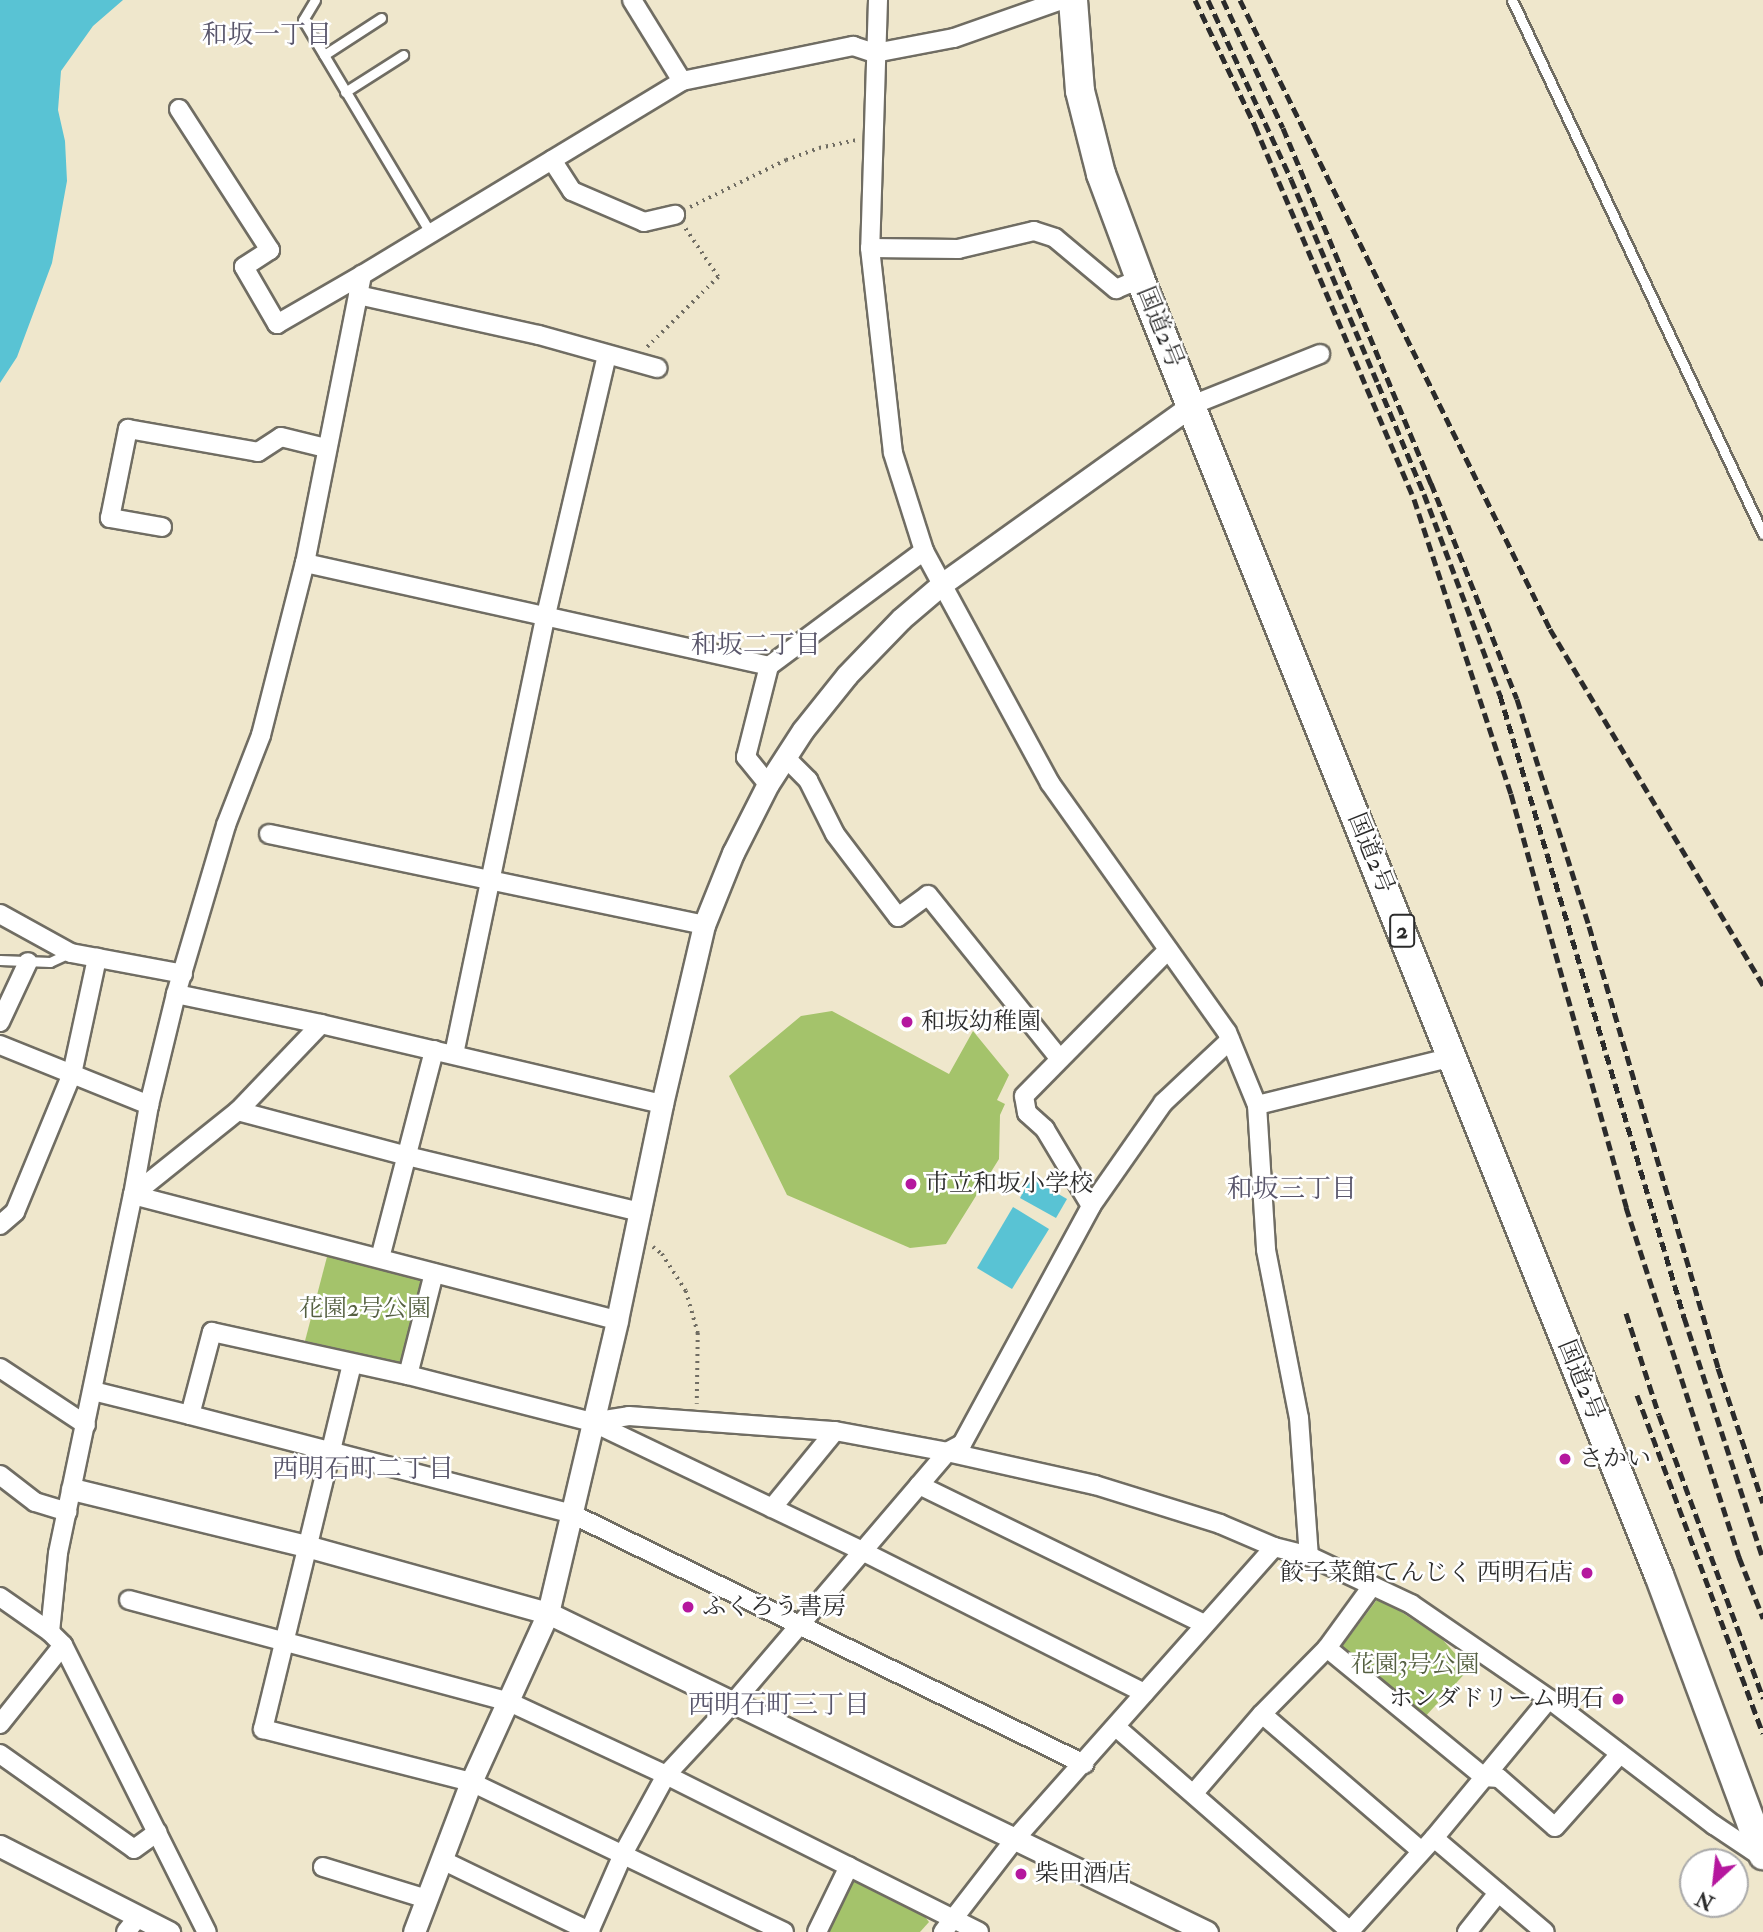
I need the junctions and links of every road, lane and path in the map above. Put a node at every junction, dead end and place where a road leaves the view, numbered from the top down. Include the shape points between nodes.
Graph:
1 (315, 0) edge
2 (632, 0) edge
3 (878, 0) edge
4 (1062, 0) edge
5 (1073, 0) edge
6 (1512, 0) edge
7 (381, 18) dead end
8 (876, 53) junction
9 (324, 55) junction
10 (403, 55) dead end
11 (682, 81) junction
12 (345, 93) junction
13 (178, 109) dead end
14 (872, 137) junction
15 (552, 160) junction
16 (675, 215) junction
17 (431, 234) junction
18 (870, 248) junction
19 (362, 275) junction
20 (1140, 279) junction
21 (358, 295) junction
22 (1320, 354) dead end
23 (607, 355) junction
24 (636, 363) junction
25 (657, 369) dead end
26 (1192, 405) junction
27 (326, 448) junction
28 (162, 527) dead end
29 (1763, 534) edge
30 (924, 551) junction
31 (305, 563) junction
32 (942, 584) junction
33 (546, 615) junction
34 (769, 666) junction
35 (785, 757) junction
36 (768, 784) junction
37 (269, 834) dead end
38 (490, 880) junction
39 (0, 914) edge
40 (704, 925) junction
41 (1168, 950) junction
42 (71, 953) junction
43 (97, 958) junction
44 (0, 960) edge
45 (28, 962) junction
46 (183, 974) junction
47 (176, 994) junction
48 (0, 1022) edge
49 (321, 1024) junction
50 (1230, 1040) junction
51 (0, 1045) edge
52 (434, 1050) junction
53 (454, 1054) junction
54 (1453, 1057) junction
55 (1059, 1058) junction
56 (72, 1074) junction
57 (662, 1104) junction
58 (149, 1105) junction
59 (1257, 1105) junction
60 (238, 1111) junction
61 (407, 1156) junction
62 (133, 1195) junction
63 (1091, 1206) junction
64 (641, 1212) junction
65 (0, 1225) edge
66 (635, 1240) junction
67 (380, 1258) junction
68 (434, 1272) junction
69 (617, 1320) junction
70 (352, 1364) junction
71 (0, 1368) edge
72 (408, 1375) junction
73 (93, 1391) junction
74 (190, 1415) junction
75 (697, 1420) junction
76 (592, 1422) junction
77 (86, 1425) junction
78 (835, 1431) junction
79 (330, 1449) junction
80 (947, 1452) junction
81 (0, 1475) edge
82 (919, 1485) junction
83 (72, 1489) junction
84 (772, 1508) junction
85 (67, 1512) junction
86 (572, 1514) junction
87 (306, 1546) junction
88 (1274, 1547) junction
89 (862, 1551) junction
90 (1309, 1556) junction
91 (1373, 1586) junction
92 (0, 1597) edge
93 (129, 1600) dead end
94 (548, 1613) junction
95 (798, 1623) junction
96 (1204, 1624) junction
97 (50, 1632) junction
98 (283, 1640) junction
99 (63, 1646) junction
100 (1327, 1648) junction
101 (1144, 1693) junction
102 (1549, 1699) junction
103 (509, 1702) junction
104 (733, 1703) junction
105 (1262, 1714) junction
106 (0, 1724) edge
107 (1116, 1727) junction
108 (0, 1754) edge
109 (1620, 1754) junction
110 (1084, 1764) junction
111 (666, 1775) junction
112 (1484, 1777) junction
113 (471, 1782) junction
114 (1194, 1793) junction
115 (157, 1832) junction
116 (1434, 1838) junction
117 (1015, 1839) junction
118 (0, 1846) edge
119 (1420, 1850) junction
120 (623, 1854) junction
121 (1763, 1856) edge
122 (442, 1860) junction
123 (849, 1866) junction
124 (323, 1867) dead end
125 (1499, 1893) junction
126 (427, 1899) junction
127 (132, 1925) edge
128 (948, 1926) edge
129 (169, 1932) edge
130 (207, 1932) edge
131 (414, 1932) edge
132 (590, 1932) edge
133 (784, 1932) edge
134 (817, 1932) edge
135 (979, 1932) edge
136 (1207, 1932) edge
137 (1349, 1932) edge
138 (1467, 1932) edge
139 (1545, 1932) edge

1 - 9 lane via 303,20
2 - 11 street
3 - 8 street
4 - 8 street via 954,38
5 - 20 highway, 国道2号 / 2 via 1080,91 1101,174
6 - 29 lane
7 - 9 lane
8 - 11 street via 853,46
8 - 14 street
9 - 12 lane
10 - 12 lane
11 - 15 street
12 - 17 lane
13 - 19 street via 270,250 244,267 277,324
14 - 16 path via 786,160
14 - 18 street
15 - 16 street via 572,191 645,222
15 - 17 street
16 - 24 path via 719,276
17 - 19 street
18 - 20 street via 958,249 1034,231 1055,238 1116,289
18 - 30 street via 893,453
19 - 21 street
20 - 26 highway, 国道2号 / 2
21 - 23 street via 539,335
21 - 27 street
22 - 26 street
23 - 24 street
23 - 33 street
24 - 25 street
26 - 32 street
26 - 54 highway, 国道2号 / 2
27 - 28 street via 281,436 258,452 128,429 110,518
27 - 31 street
30 - 32 street
30 - 34 street
31 - 33 street
31 - 46 street via 261,735 226,825
32 - 35 street via 847,675
32 - 41 street via 1050,783
33 - 34 street
33 - 38 street
34 - 36 street via 746,757
35 - 36 street
35 - 55 street via 808,780 835,834 898,916 928,895
36 - 40 street
37 - 38 street
38 - 40 street
38 - 53 street
39 - 42 street
40 - 57 street
41 - 50 street
41 - 55 street
42 - 43 street
42 - 45 lane via 50,962
43 - 46 street
43 - 56 street
44 - 45 lane
45 - 48 street
46 - 47 street
47 - 49 street
47 - 58 street
49 - 52 street
49 - 60 street
50 - 59 street
50 - 63 street via 1163,1102
51 - 56 street
52 - 53 street
52 - 61 street
53 - 57 street
54 - 59 street
54 - 121 highway, 国道2号 / 2 via 1659,1575
55 - 63 street via 1024,1096 1027,1112 1045,1129
56 - 58 street
56 - 65 street via 15,1212
57 - 64 street
58 - 62 street
59 - 90 street via 1266,1250 1299,1418
60 - 61 street
60 - 62 street
61 - 64 street
61 - 67 street
62 - 67 street
62 - 73 street
63 - 80 street via 961,1444
64 - 66 street
66 - 69 street
66 - 75 path via 662,1254 686,1292 698,1334
67 - 68 street
68 - 69 street
68 - 72 street
69 - 76 street
70 - 72 street
70 - 74 street via 212,1332
70 - 79 street
71 - 77 street
72 - 76 street
73 - 74 street
73 - 77 street
74 - 79 street
75 - 76 street via 629,1416
75 - 78 street
76 - 84 street
76 - 86 street
77 - 83 street
78 - 80 street
78 - 84 street
79 - 86 street
79 - 87 street
80 - 82 street
80 - 88 street via 1095,1485 1220,1524
81 - 85 street via 35,1502
82 - 89 street
82 - 96 street
83 - 85 street
83 - 87 street
84 - 89 street
85 - 97 street
86 - 94 street
86 - 95 street
87 - 94 street
87 - 98 street
88 - 90 street
88 - 96 street
89 - 95 street
89 - 101 street
90 - 91 street
91 - 100 street
91 - 102 street via 1411,1604
92 - 97 street
93 - 98 street
94 - 103 street
94 - 104 street
95 - 104 street
95 - 110 street
96 - 101 street
97 - 99 street
98 - 103 street
98 - 113 street via 262,1729
99 - 106 street
99 - 115 street
100 - 105 street
100 - 112 street
101 - 107 street
102 - 109 street
102 - 112 street
103 - 111 street
103 - 113 street
104 - 111 street
104 - 117 street
105 - 114 street
105 - 119 street
107 - 110 street
107 - 114 street
108 - 115 street via 134,1849
109 - 112 street via 1555,1827 1499,1778
109 - 121 street
110 - 117 street
111 - 120 street
111 - 123 street
112 - 116 street
113 - 120 street
113 - 122 street
114 - 137 street
115 - 130 street
116 - 119 street
116 - 125 street
117 - 128 street
117 - 136 street
118 - 127 street
119 - 137 street
120 - 132 street
120 - 133 street
122 - 126 street
122 - 132 street
123 - 128 street
123 - 134 street
124 - 126 street
125 - 138 street
125 - 139 street
126 - 131 street
127 - 129 street
128 - 135 street

